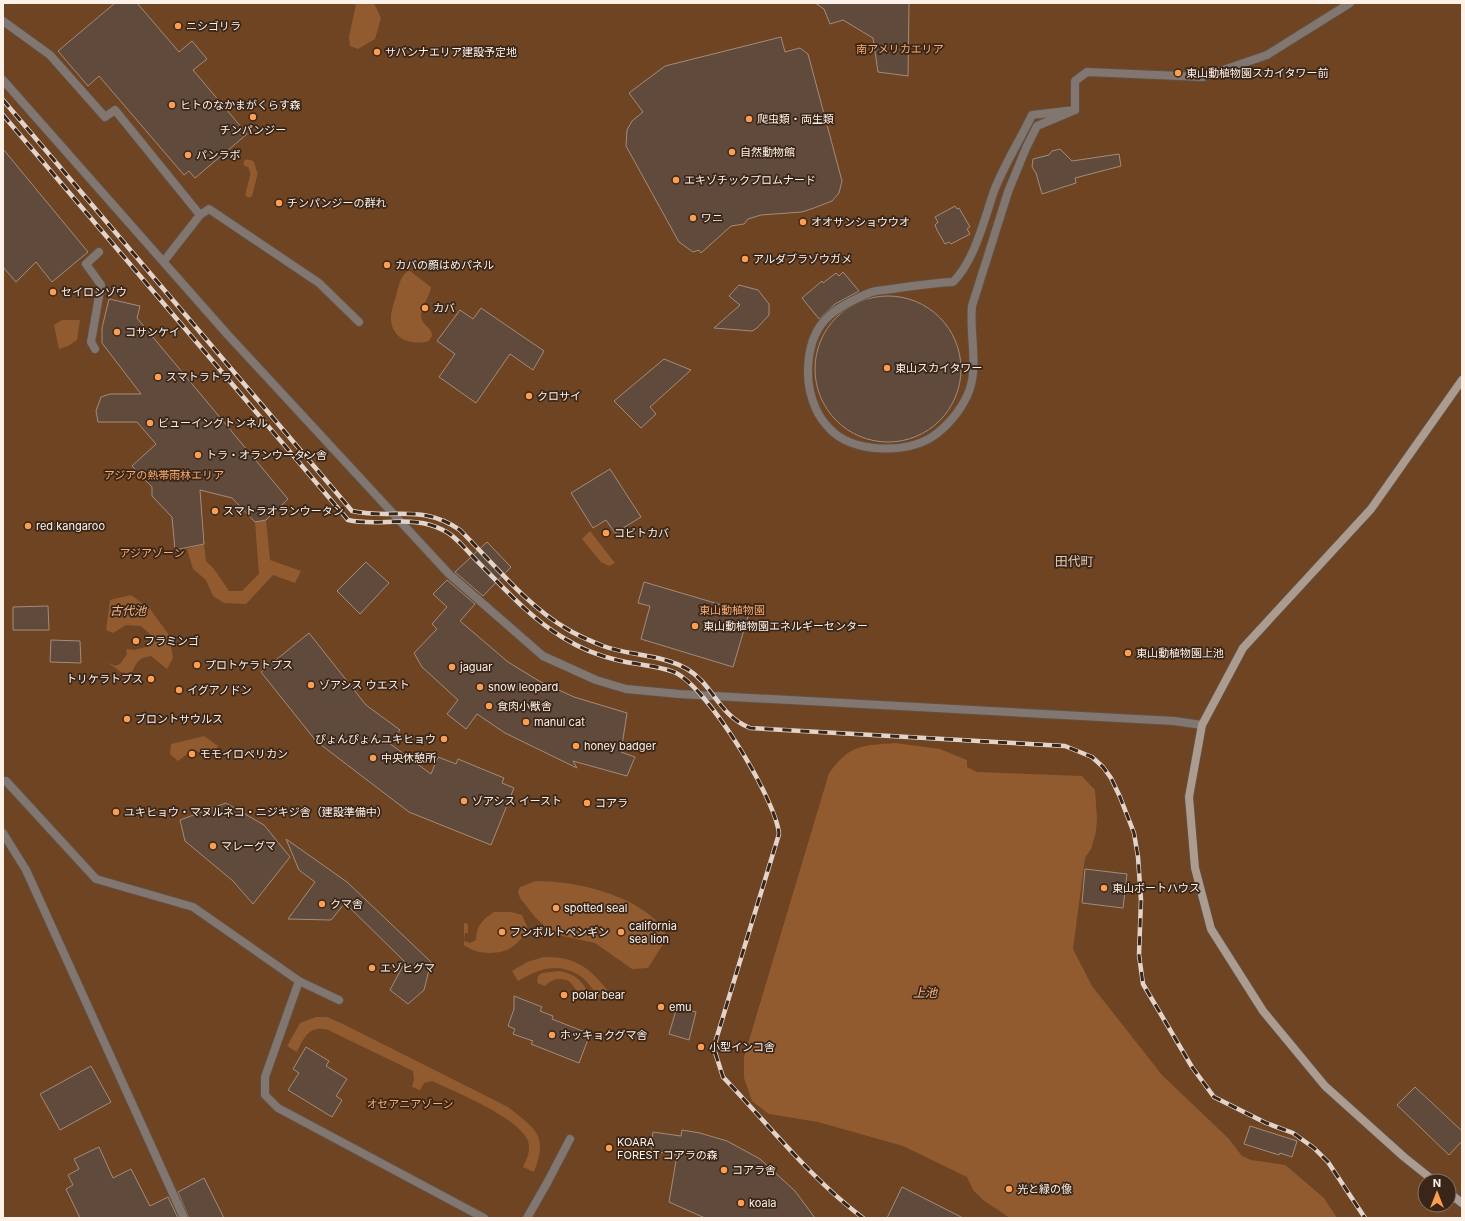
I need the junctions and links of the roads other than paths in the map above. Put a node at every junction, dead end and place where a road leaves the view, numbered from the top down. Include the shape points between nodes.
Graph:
1 (1350, 3) edge
2 (3, 21) edge
3 (3, 80) edge
4 (1075, 110) junction
5 (200, 214) junction
6 (99, 252) dead end
7 (164, 261) junction
8 (359, 322) dead end
9 (95, 348) dead end
10 (1462, 380) edge
11 (1202, 725) junction
12 (3, 781) edge
13 (3, 833) edge
14 (299, 981) junction
15 (339, 1000) dead end
16 (570, 1139) dead end
17 (1424, 1173) edge
18 (184, 1218) edge
19 (484, 1218) edge
20 (527, 1218) edge

1 - 4 street via 1267,56 1203,77 1087,72 1075,81
2 - 5 street via 50,55 105,117 114,110
3 - 7 street
4 - 4 street via 1032,115 994,191 987,215 962,273 953,282 870,292 828,316 816,335 808,358 810,387 816,410 831,430 854,444 878,450 906,447 932,437 954,417 968,395 973,378 970,321 972,306 1008,192 1037,126
5 - 7 street
5 - 8 street via 209,209 319,283
6 - 9 street via 86,264 101,284 91,342
7 - 11 street via 227,334 449,574 543,656 596,680 626,689 679,694 1174,721
10 - 11 street via 1371,509 1243,648
11 - 17 street via 1189,797 1195,868 1211,930 1263,1011 1324,1086
12 - 14 street via 6,781 96,879 193,907
13 - 18 street via 26,870
14 - 15 street
14 - 19 street via 265,1077 265,1095 278,1108
16 - 20 street

